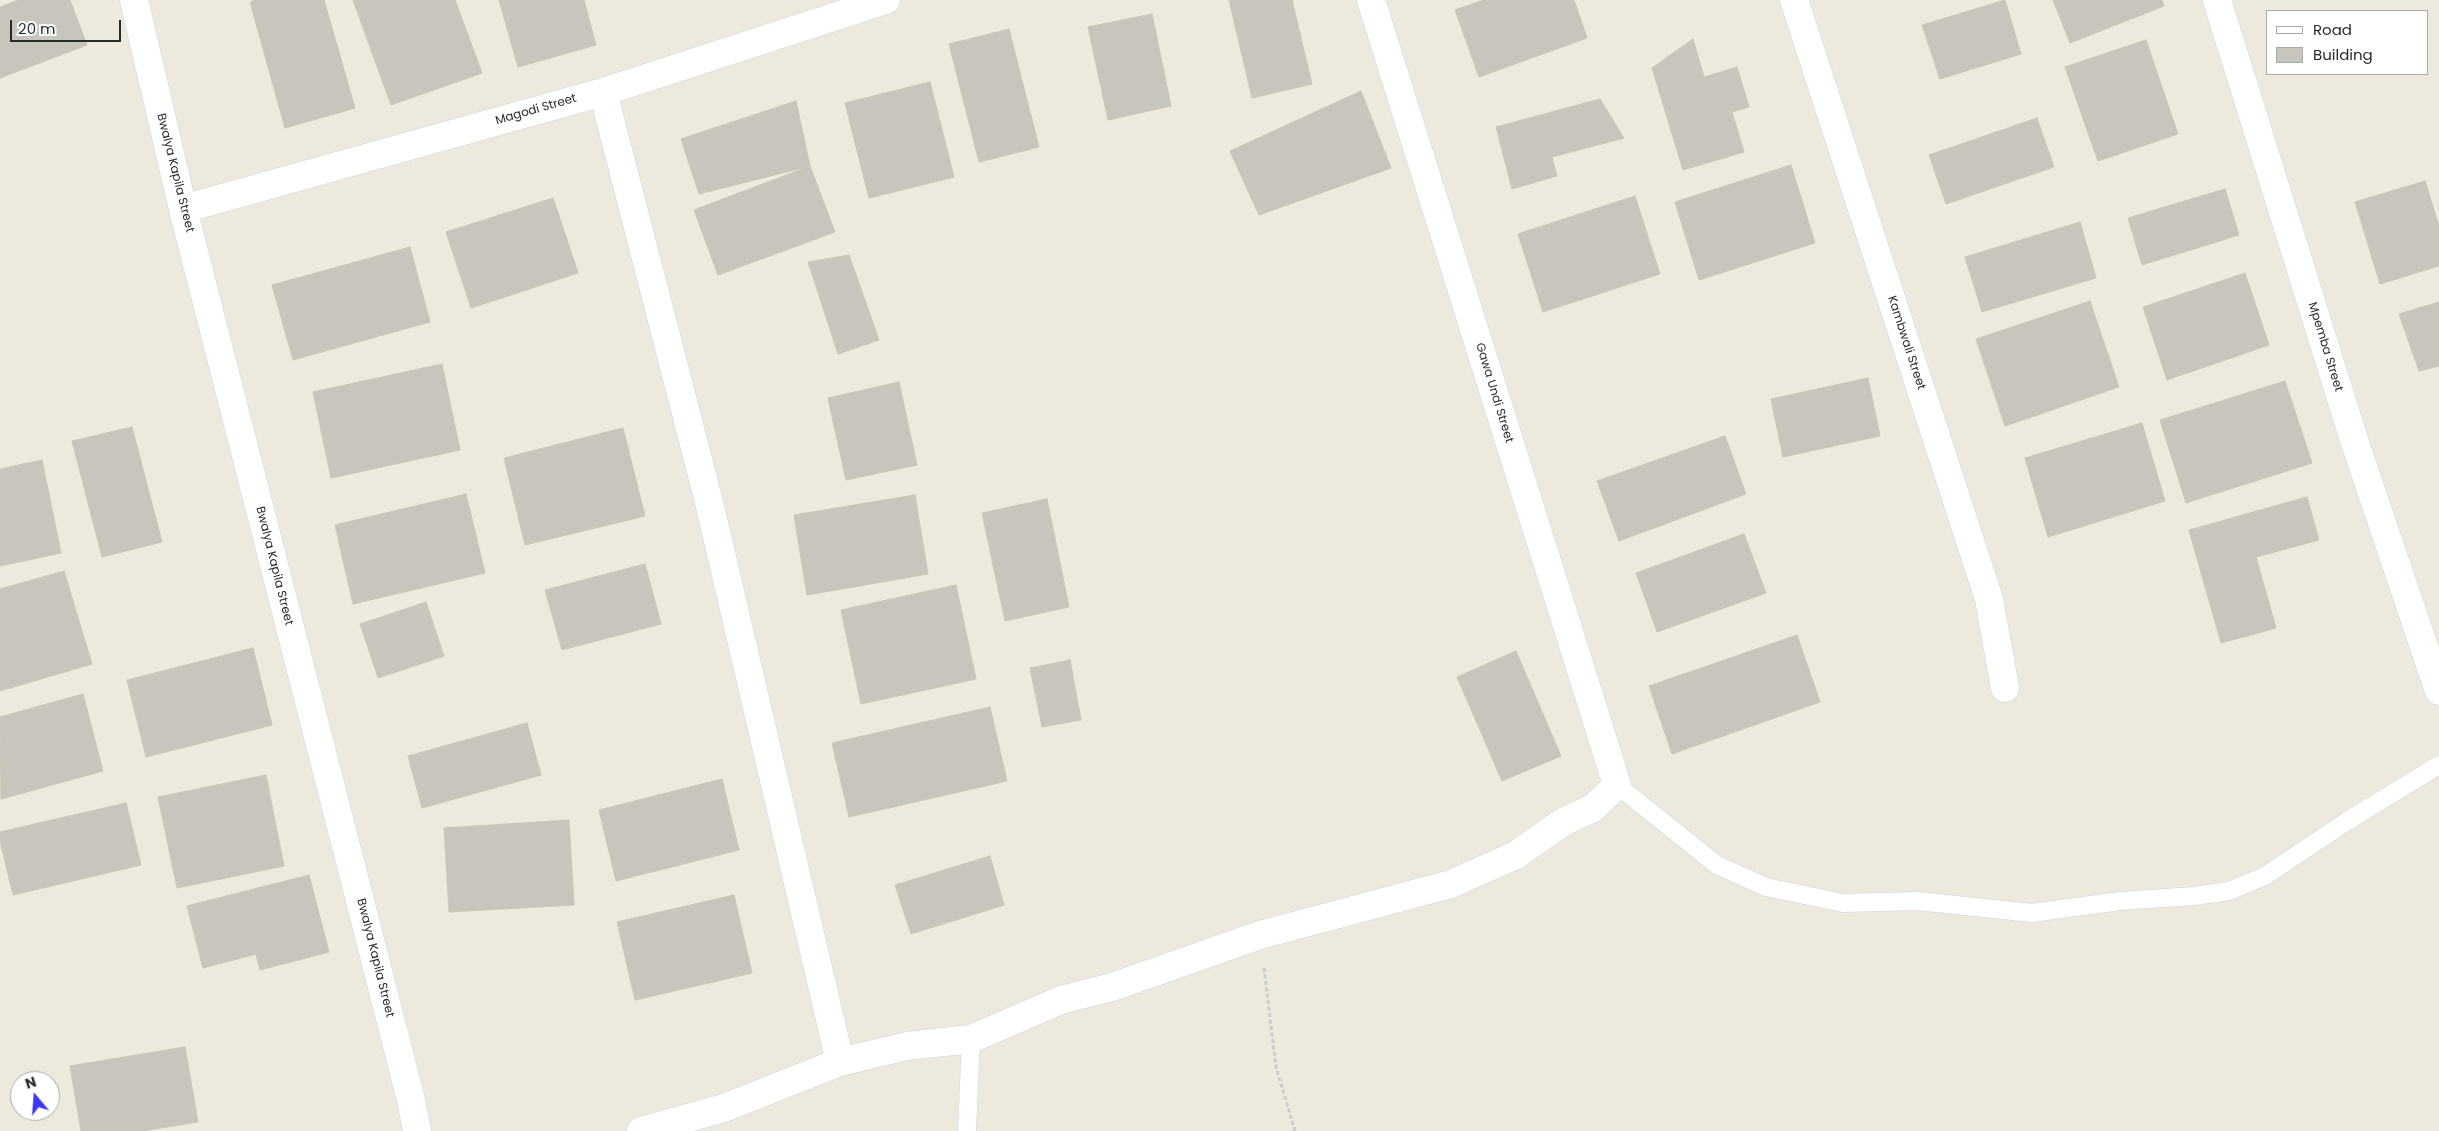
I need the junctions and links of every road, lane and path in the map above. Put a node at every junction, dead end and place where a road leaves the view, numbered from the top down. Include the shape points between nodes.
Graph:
1 (134, 0) edge
2 (886, 0) edge
3 (1371, 0) edge
4 (1794, 0) edge
5 (2217, 0) edge
6 (603, 92) junction
7 (183, 209) junction
8 (2004, 688) dead end
9 (2439, 691) edge
10 (2439, 765) edge
11 (1617, 785) junction
12 (1260, 936) junction
13 (971, 1039) junction
14 (840, 1062) junction
15 (417, 1131) edge
16 (641, 1131) edge
17 (967, 1131) edge
18 (1295, 1131) edge

1 - 7 street, Bwalya Kapila Street
2 - 6 street, Magodi Street
3 - 11 street, Gawa Undi Street
4 - 8 street, Kambwali Street via 1989,599
5 - 9 street, Mpemba Street via 2355,443
6 - 7 street, Magodi Street
6 - 14 street via 709,502
7 - 15 street, Bwalya Kapila Street
10 - 11 lane via 2265,876 2229,891 2032,913 1918,902 1843,903 1766,887 1717,865
11 - 12 street via 1593,808 1563,822 1516,855 1452,884
12 - 13 street via 1112,988 1061,1000
12 - 18 path via 1276,1067
13 - 14 street via 907,1046
13 - 17 lane
14 - 16 street via 724,1108

